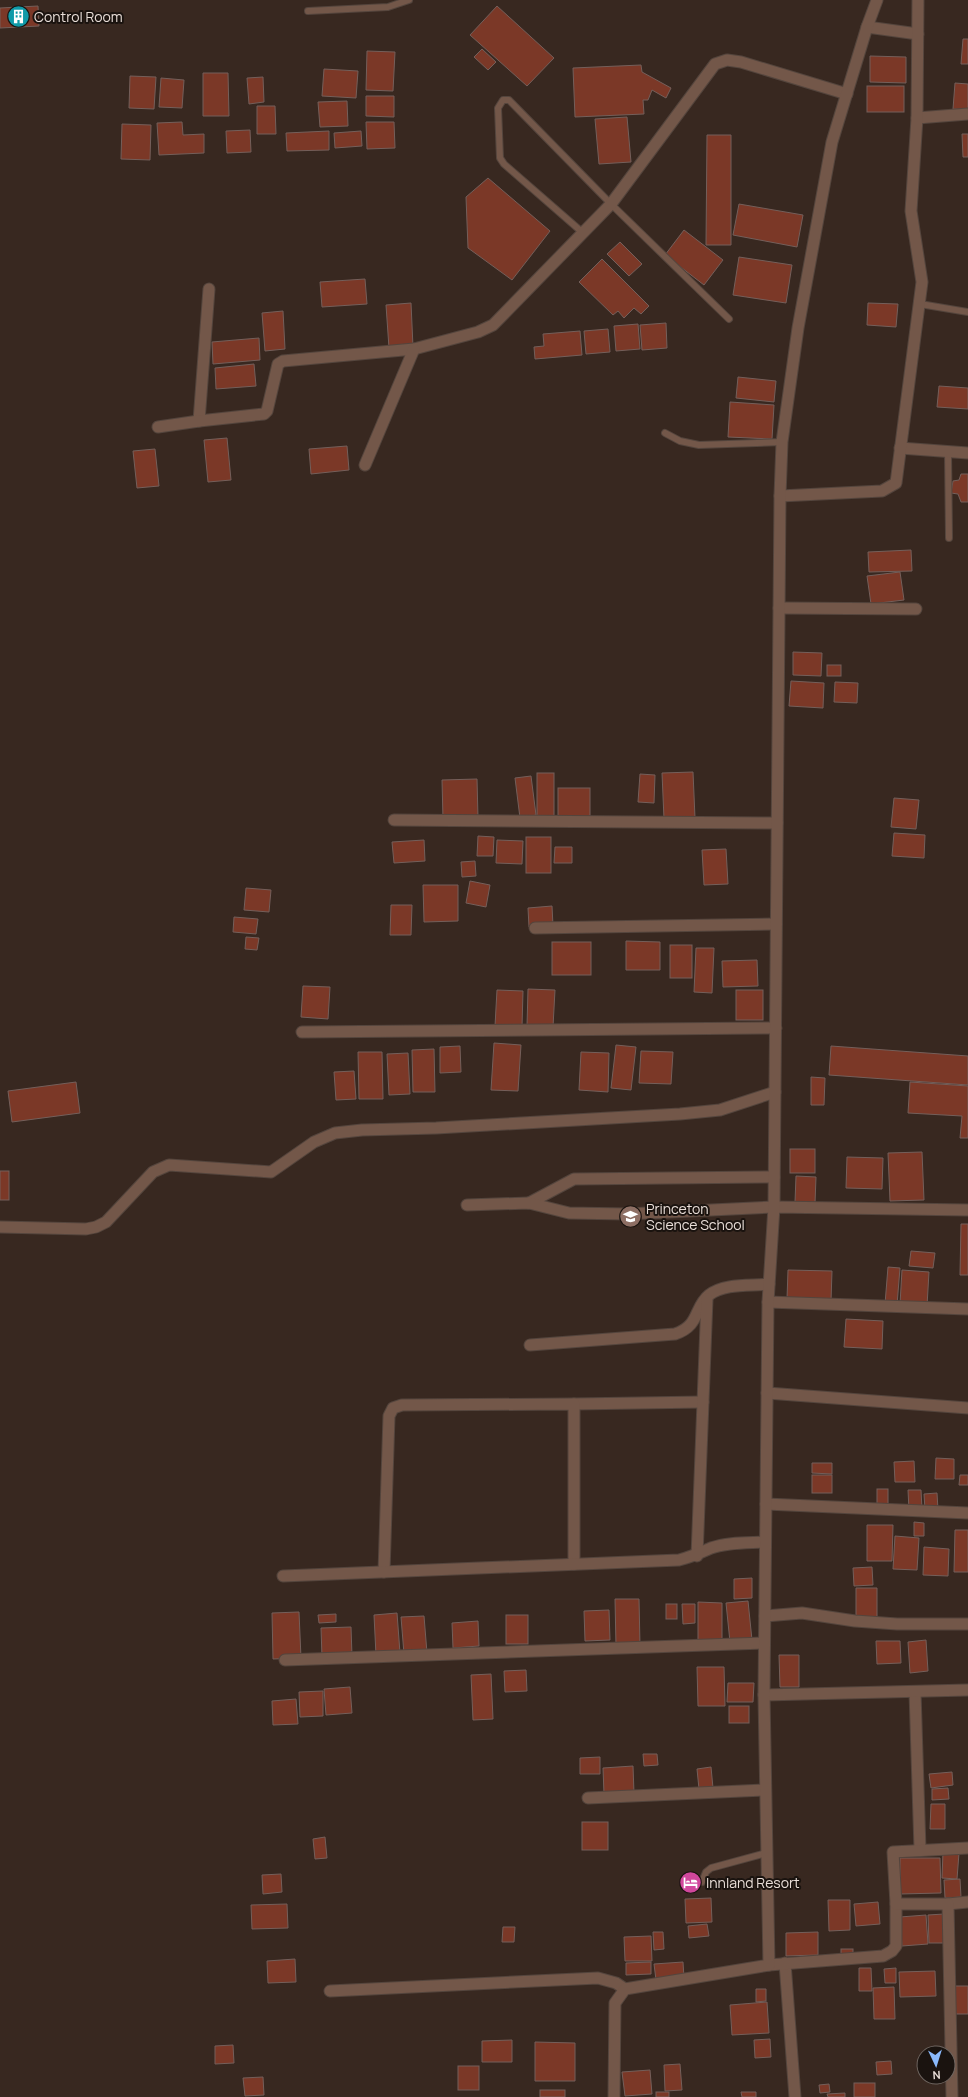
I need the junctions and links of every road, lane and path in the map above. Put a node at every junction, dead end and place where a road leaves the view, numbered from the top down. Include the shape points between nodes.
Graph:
1 (408, 0) edge
2 (877, 0) edge
3 (918, 0) edge
4 (308, 11) dead end
5 (867, 26) junction
6 (918, 34) junction
7 (847, 94) junction
8 (968, 114) edge
9 (917, 118) junction
10 (611, 204) junction
11 (582, 232) junction
12 (209, 289) dead end
13 (920, 304) junction
14 (968, 312) edge
15 (729, 319) dead end
16 (414, 349) junction
17 (199, 421) junction
18 (158, 427) dead end
19 (665, 433) dead end
20 (782, 442) junction
21 (900, 448) junction
22 (948, 451) junction
23 (968, 453) edge
24 (365, 465) dead end
25 (780, 496) junction
26 (950, 538) dead end
27 (779, 608) junction
28 (916, 609) dead end
29 (394, 820) dead end
30 (777, 823) junction
31 (776, 924) junction
32 (535, 928) dead end
33 (776, 1028) junction
34 (302, 1032) dead end
35 (775, 1092) junction
36 (774, 1177) junction
37 (530, 1203) junction
38 (467, 1205) dead end
39 (774, 1207) junction
40 (968, 1210) edge
41 (0, 1227) edge
42 (769, 1284) junction
43 (707, 1296) junction
44 (768, 1302) junction
45 (968, 1309) edge
46 (530, 1345) dead end
47 (767, 1394) junction
48 (703, 1402) junction
49 (574, 1404) junction
50 (968, 1408) edge
51 (766, 1504) junction
52 (968, 1513) edge
53 (765, 1542) junction
54 (697, 1556) junction
55 (574, 1564) junction
56 (384, 1572) junction
57 (283, 1576) dead end
58 (765, 1616) junction
59 (968, 1624) edge
60 (764, 1643) junction
61 (285, 1660) dead end
62 (968, 1690) edge
63 (915, 1692) junction
64 (764, 1695) junction
65 (765, 1790) junction
66 (588, 1798) dead end
67 (968, 1848) edge
68 (920, 1849) junction
69 (766, 1854) junction
70 (702, 1882) dead end
71 (968, 1902) edge
72 (896, 1904) junction
73 (948, 1904) junction
74 (785, 1963) junction
75 (769, 1965) junction
76 (625, 1989) junction
77 (330, 1990) dead end
78 (614, 2097) edge
79 (795, 2097) edge
80 (952, 2097) edge

1 - 4 lane via 388,7
2 - 5 street
3 - 6 street
5 - 6 street
5 - 7 street
6 - 9 street
7 - 10 street via 741,62 727,60 715,64
7 - 20 street via 832,142 798,328
8 - 9 street
9 - 13 street via 911,212 922,282
10 - 11 street
10 - 11 lane via 508,100 500,103 500,158
10 - 15 lane
11 - 16 street via 492,325 478,332
12 - 17 street
13 - 14 lane
13 - 21 street
16 - 17 street via 283,361 278,364 267,411 264,414
16 - 24 street
17 - 18 street
19 - 20 lane via 680,442 699,445
20 - 25 street
21 - 22 street
21 - 25 street via 896,483 890,488 882,491
22 - 23 street
22 - 26 lane
25 - 27 street
27 - 28 street
27 - 30 street
29 - 30 street
30 - 31 street
31 - 32 street
31 - 33 street
33 - 34 street
33 - 35 street
35 - 36 street
35 - 41 street via 720,1110 680,1114 335,1133 314,1142 271,1172 168,1165 153,1172 106,1222 96,1227
36 - 37 street via 574,1179
36 - 39 street
37 - 38 street
37 - 39 street via 569,1213 627,1214
39 - 40 street
39 - 42 street
42 - 43 street via 721,1288
42 - 44 street
43 - 46 street via 693,1322 684,1331 675,1334
43 - 48 street
44 - 45 street
44 - 47 street
47 - 50 street
47 - 51 street
48 - 49 street
48 - 54 street
49 - 55 street
49 - 56 street via 402,1405 393,1408 389,1416
51 - 52 street
51 - 53 street
53 - 54 street via 727,1544
53 - 58 street
54 - 55 street via 679,1560
55 - 56 street
56 - 57 street
58 - 59 street via 802,1613 897,1624
58 - 60 street
60 - 61 street
60 - 64 street
62 - 63 street
63 - 64 street
63 - 68 street
64 - 65 street
65 - 66 street
65 - 69 street
67 - 68 street
68 - 72 street via 893,1852
69 - 70 lane via 711,1868 706,1872
69 - 75 street
71 - 73 street
72 - 73 street
72 - 74 street via 896,1946 892,1952 883,1956
73 - 80 street
74 - 75 street
74 - 79 street
75 - 76 street
76 - 77 street via 616,1983 598,1978
76 - 78 street via 615,2002

